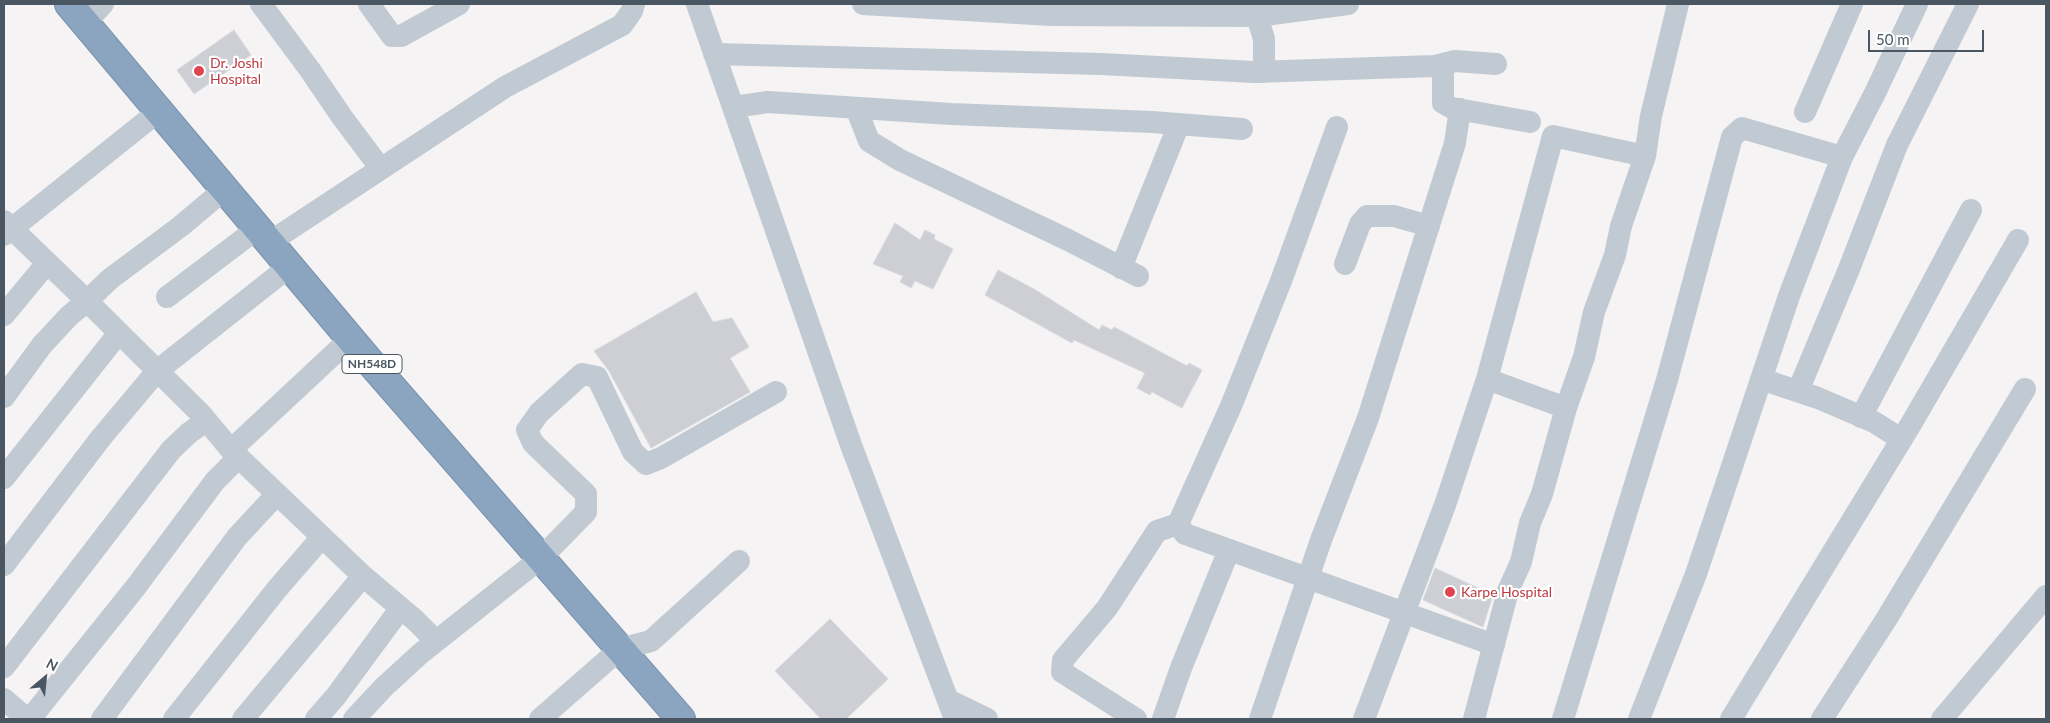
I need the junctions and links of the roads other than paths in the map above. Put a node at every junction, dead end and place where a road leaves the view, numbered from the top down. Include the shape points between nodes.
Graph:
1 (261, 4) edge
2 (369, 4) edge
3 (459, 4) edge
4 (634, 4) edge
5 (697, 4) edge
6 (863, 4) edge
7 (1348, 4) edge
8 (1852, 4) edge
9 (1918, 4) edge
10 (1968, 4) edge
11 (1672, 5) edge
12 (86, 10) edge
13 (1257, 10) edge
14 (714, 54) junction
15 (1443, 64) junction
16 (1496, 64) dead end
17 (1264, 72) junction
18 (733, 107) junction
19 (856, 108) junction
20 (1460, 110) junction
21 (159, 111) junction
22 (1805, 112) dead end
23 (1530, 122) dead end
24 (1179, 124) junction
25 (1337, 127) dead end
26 (1242, 129) dead end
27 (1644, 156) junction
28 (1842, 157) junction
29 (381, 169) junction
30 (225, 189) junction
31 (1971, 210) dead end
32 (1429, 226) junction
33 (6, 228) edge
34 (264, 235) junction
35 (2018, 240) dead end
36 (47, 263) junction
37 (1345, 264) dead end
38 (290, 266) junction
39 (167, 297) dead end
40 (87, 301) junction
41 (4, 315) edge
42 (118, 334) junction
43 (351, 338) junction
44 (157, 372) junction
45 (1486, 379) junction
46 (1761, 379) junction
47 (2025, 389) dead end
48 (1798, 391) junction
49 (776, 392) dead end
50 (4, 396) edge
51 (1566, 408) junction
52 (1861, 417) junction
53 (206, 421) junction
54 (1901, 439) junction
55 (235, 453) junction
56 (4, 478) edge
57 (277, 494) junction
58 (1178, 524) junction
59 (322, 537) junction
60 (1229, 550) junction
61 (541, 558) junction
62 (739, 561) dead end
63 (4, 565) edge
64 (363, 576) junction
65 (1308, 579) junction
66 (2046, 596) edge
67 (400, 609) junction
68 (1403, 612) junction
69 (436, 641) junction
70 (1494, 645) junction
71 (620, 649) junction
72 (4, 667) edge
73 (4, 699) edge
74 (952, 710) edge
75 (29, 719) edge
76 (102, 719) edge
77 (174, 719) edge
78 (243, 719) edge
79 (316, 719) edge
80 (354, 719) edge
81 (540, 719) edge
82 (681, 719) edge
83 (987, 719) edge
84 (1136, 719) edge
85 (1163, 719) edge
86 (1260, 719) edge
87 (1364, 719) edge
88 (1474, 719) edge
89 (1563, 719) edge
90 (1639, 719) edge
91 (1731, 719) edge
92 (1822, 719) edge
93 (1942, 719) edge

1 - 29 street
2 - 3 street via 392,36 401,36
4 - 29 street via 622,25 505,87
5 - 14 street
6 - 13 street via 1051,15
7 - 13 street
8 - 22 street
9 - 28 street
10 - 48 street via 1897,144
11 - 27 street
12 - 21 highway, NH548D
13 - 17 street via 1264,39
14 - 17 street via 1101,64
14 - 18 street
15 - 16 street via 1455,61
15 - 17 street
15 - 20 street via 1443,103
18 - 19 street via 768,102
18 - 74 street via 851,445
19 - 24 street
19 - 24 street via 868,140 892,155 1130,272
20 - 23 street
20 - 32 street via 1455,143
21 - 30 highway, NH548D
21 - 33 street
24 - 26 street
25 - 58 street via 1281,281
27 - 45 street via 1553,136
27 - 51 street
28 - 46 street
28 - 89 street via 1742,128 1732,137 1667,380
29 - 34 street
30 - 34 highway, NH548D
30 - 40 street via 110,279
31 - 52 street
32 - 37 street via 1394,216 1368,216 1360,224
32 - 65 street via 1368,418
33 - 36 street
34 - 38 highway, NH548D
34 - 39 street
35 - 54 street
36 - 40 street
36 - 41 street
38 - 43 highway, NH548D
38 - 44 street
40 - 42 street
40 - 50 street via 42,345
42 - 44 street
42 - 56 street
43 - 55 street
43 - 61 highway, NH548D
44 - 53 street
44 - 63 street via 100,439
45 - 51 street
45 - 68 street via 1445,505
46 - 48 street
46 - 90 street via 1696,574
47 - 92 street
48 - 52 street
49 - 61 street via 646,464 633,452 597,377 582,374 539,413 527,430 533,443 586,494 586,512
51 - 70 street
52 - 54 street
53 - 55 street
53 - 72 street via 171,450
54 - 91 street
55 - 57 street
55 - 75 street via 135,588
57 - 59 street
57 - 76 street via 237,537
58 - 60 street via 1185,534
58 - 84 street via 1157,531 1107,608 1064,660 1062,672
59 - 64 street
59 - 77 street
60 - 65 street
60 - 85 street
61 - 69 street
61 - 71 highway, NH548D
62 - 71 street via 651,641
64 - 67 street
64 - 78 street
65 - 68 street
65 - 86 street
66 - 93 street
67 - 69 street
67 - 79 street
68 - 70 street
68 - 87 street
69 - 80 street via 384,687
70 - 88 street
71 - 81 street
71 - 82 highway, NH548D
73 - 75 street
74 - 83 street

